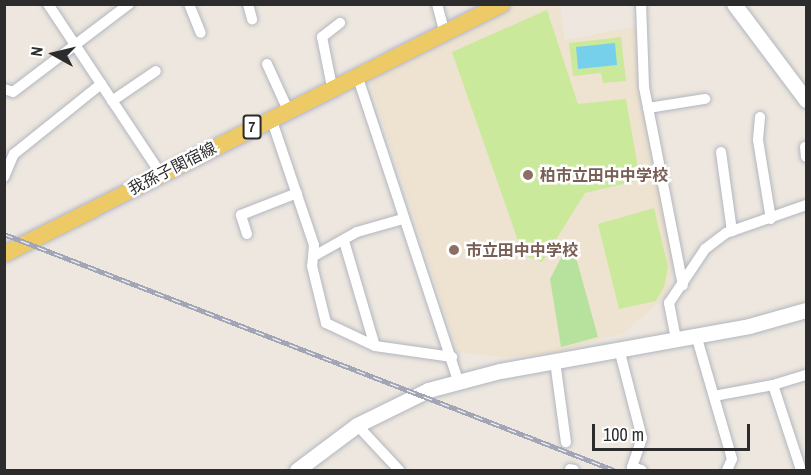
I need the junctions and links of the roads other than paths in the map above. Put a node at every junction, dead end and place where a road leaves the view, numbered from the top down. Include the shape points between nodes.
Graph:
1 (48, 4) edge
2 (129, 4) edge
3 (189, 4) edge
4 (248, 4) edge
5 (436, 4) edge
6 (502, 4) edge
7 (641, 4) edge
8 (734, 4) edge
9 (252, 19) dead end
10 (340, 23) dead end
11 (201, 33) dead end
12 (445, 33) junction
13 (74, 42) junction
14 (267, 64) dead end
15 (156, 71) dead end
16 (357, 75) junction
17 (101, 84) junction
18 (332, 87) junction
19 (4, 89) edge
20 (705, 99) dead end
21 (807, 100) edge
22 (112, 101) junction
23 (648, 108) junction
24 (288, 110) junction
25 (760, 117) dead end
26 (271, 118) junction
27 (721, 152) dead end
28 (9, 153) edge
29 (161, 174) junction
30 (4, 177) edge
31 (297, 193) junction
32 (807, 205) edge
33 (403, 219) junction
34 (771, 219) junction
35 (732, 231) junction
36 (247, 234) dead end
37 (344, 241) junction
38 (4, 254) edge
39 (314, 256) junction
40 (683, 285) junction
41 (807, 310) edge
42 (696, 335) junction
43 (676, 339) junction
44 (375, 346) junction
45 (620, 349) junction
46 (452, 357) junction
47 (555, 361) junction
48 (807, 375) edge
49 (458, 381) junction
50 (773, 385) junction
51 (714, 396) junction
52 (357, 425) junction
53 (566, 441) dead end
54 (302, 469) edge
55 (399, 471) edge
56 (642, 471) edge
57 (727, 471) edge
58 (801, 471) edge

1 - 13 street
2 - 13 street
3 - 11 street
4 - 9 street
5 - 12 street
6 - 12 main road, 我孫子関宿線 / 7
7 - 23 street
8 - 21 street
10 - 18 street via 326,30 322,37
12 - 16 main road, 我孫子関宿線 / 7
13 - 17 street
13 - 19 street via 13,92
14 - 24 street
15 - 22 street
16 - 18 main road, 我孫子関宿線 / 7
16 - 33 street
17 - 22 street
17 - 28 street
18 - 24 main road, 我孫子関宿線 / 7
20 - 23 street
22 - 29 street
23 - 40 street
24 - 26 main road, 我孫子関宿線 / 7
25 - 34 street via 758,140
26 - 29 main road, 我孫子関宿線 / 7
26 - 31 street
27 - 35 street
28 - 30 street
29 - 38 main road, 我孫子関宿線 / 7
31 - 36 street via 241,215
31 - 39 street
32 - 34 street
33 - 37 street via 357,232
33 - 46 street
34 - 35 street
35 - 40 street via 705,249
37 - 39 street
37 - 44 street
39 - 44 street via 326,323
40 - 43 street via 669,303
41 - 42 street
42 - 43 street
42 - 51 street
43 - 45 street
44 - 46 street
45 - 47 street
45 - 56 street via 642,438 632,467
46 - 49 street
47 - 49 street
47 - 53 street
48 - 50 street
49 - 52 street via 419,394
50 - 51 street
50 - 58 street
51 - 57 street via 732,459
52 - 54 street
52 - 55 street

